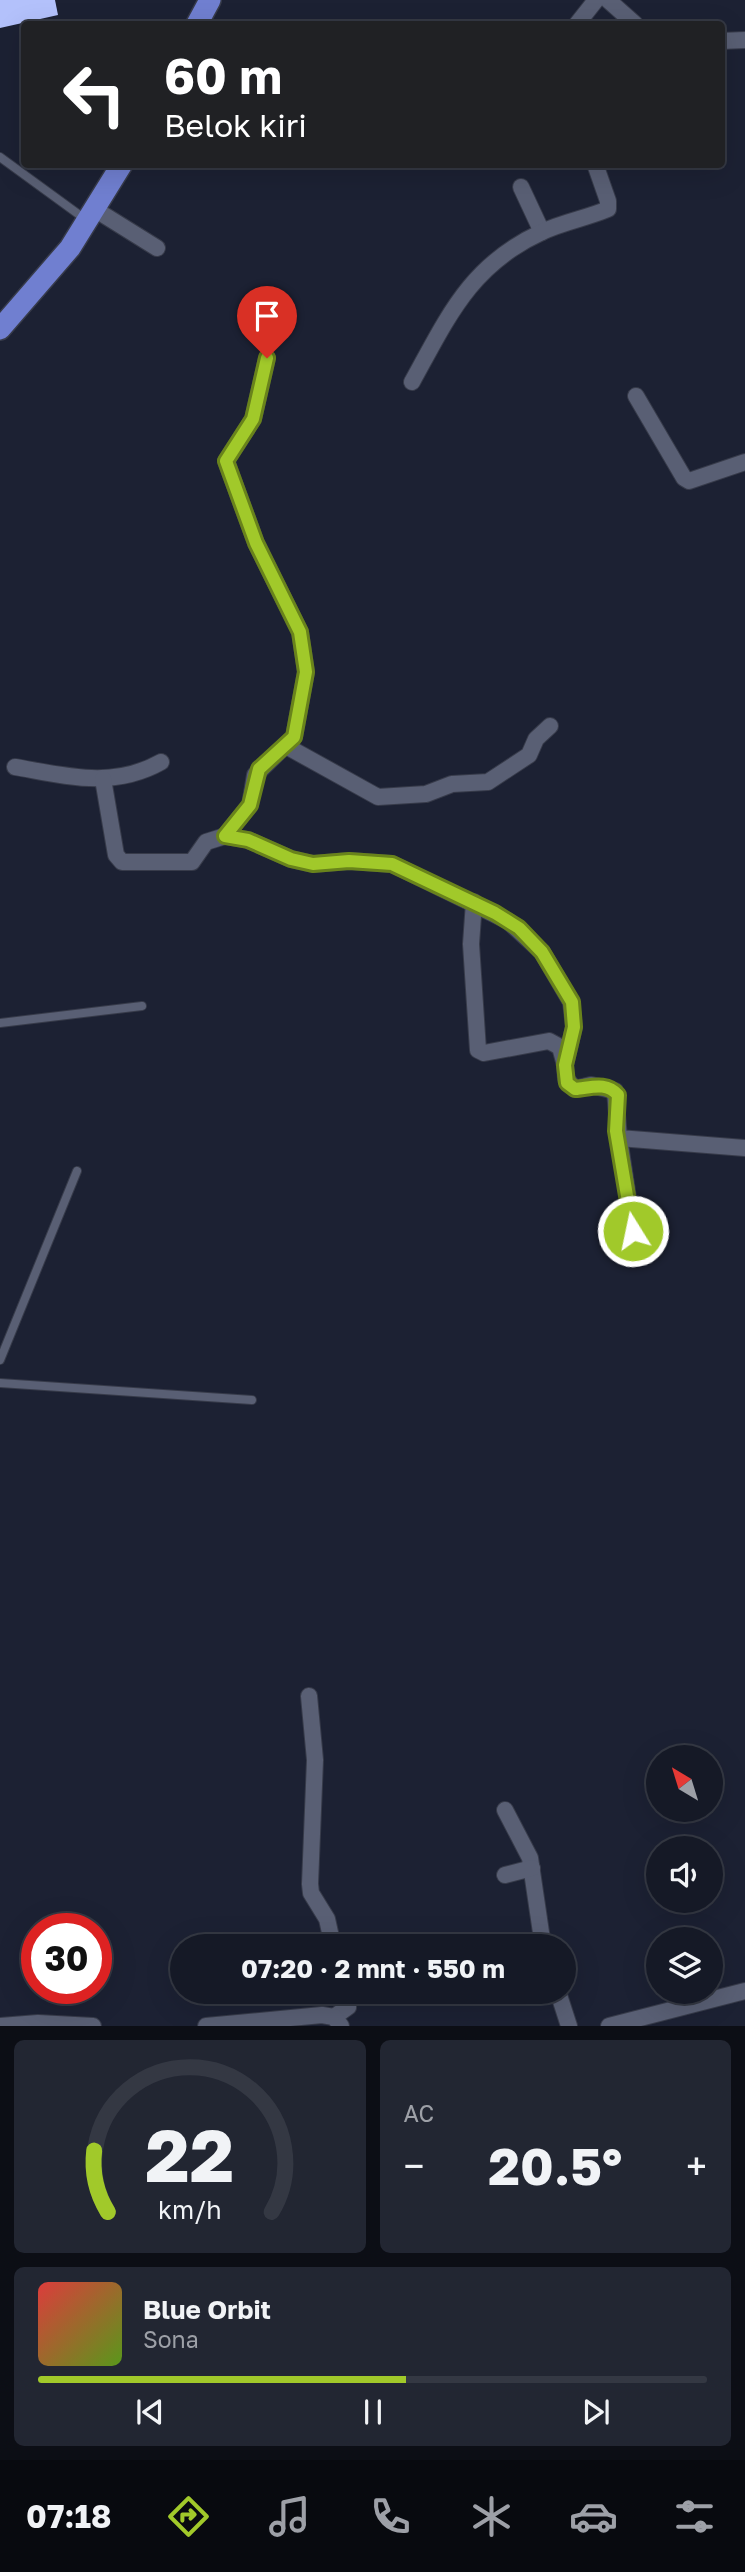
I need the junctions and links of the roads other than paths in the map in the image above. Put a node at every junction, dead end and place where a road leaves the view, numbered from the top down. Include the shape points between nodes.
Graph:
1 (210, 0) edge
2 (596, 0) edge
3 (608, 0) edge
4 (199, 21) edge
5 (579, 21) edge
6 (632, 21) edge
7 (745, 40) edge
8 (725, 41) edge
9 (0, 156) edge
10 (120, 168) edge
11 (596, 168) edge
12 (521, 187) dead end
13 (92, 216) junction
14 (542, 232) junction
15 (157, 248) dead end
16 (0, 329) edge
17 (267, 358) dead end
18 (412, 382) dead end
19 (636, 396) dead end
20 (745, 462) edge
21 (550, 726) dead end
22 (286, 746) junction
23 (161, 762) dead end
24 (15, 766) dead end
25 (103, 779) junction
26 (225, 836) junction
27 (474, 902) junction
28 (142, 1006) dead end
29 (0, 1023) edge
30 (565, 1065) junction
31 (619, 1138) junction
32 (745, 1148) edge
33 (76, 1171) dead end
34 (633, 1231) dead end
35 (0, 1360) edge
36 (0, 1383) edge
37 (252, 1400) dead end
38 (309, 1696) dead end
39 (505, 1810) dead end
40 (532, 1868) junction
41 (505, 1875) dead end
42 (330, 1934) edge
43 (541, 1934) edge
44 (745, 1991) edge
45 (347, 2004) edge
46 (562, 2004) edge
47 (337, 2021) edge
48 (0, 2026) edge
49 (93, 2026) edge
50 (206, 2026) edge
51 (569, 2026) edge
52 (609, 2026) edge

1 - 4 highway
2 - 5 street
3 - 6 street
7 - 8 street
9 - 13 lane
10 - 13 highway
11 - 14 street via 608,208
12 - 14 street
13 - 15 street
13 - 16 highway via 43,283
14 - 18 street via 481,272 463,291
17 - 22 street via 253,419 226,461 256,543 305,651 298,726
19 - 20 street via 689,481
21 - 22 street via 536,739 529,755 488,782 452,784 426,794 394,798 378,797
22 - 26 street via 255,775 250,805
23 - 25 street via 135,775
24 - 25 street
25 - 26 street via 116,855 122,862 192,862 206,842
26 - 27 street via 313,864 392,864
27 - 30 street via 528,936 569,996 574,1027
27 - 30 street via 471,944 478,1050 484,1053 549,1041 560,1047
28 - 29 lane
30 - 31 street via 566,1079 573,1088 597,1086 617,1093
31 - 32 street
31 - 34 street
33 - 35 lane
36 - 37 lane
38 - 42 street via 315,1760 310,1884
39 - 40 street
40 - 41 street
40 - 43 street
44 - 52 street
45 - 47 street
46 - 51 street
47 - 50 street
48 - 49 street

